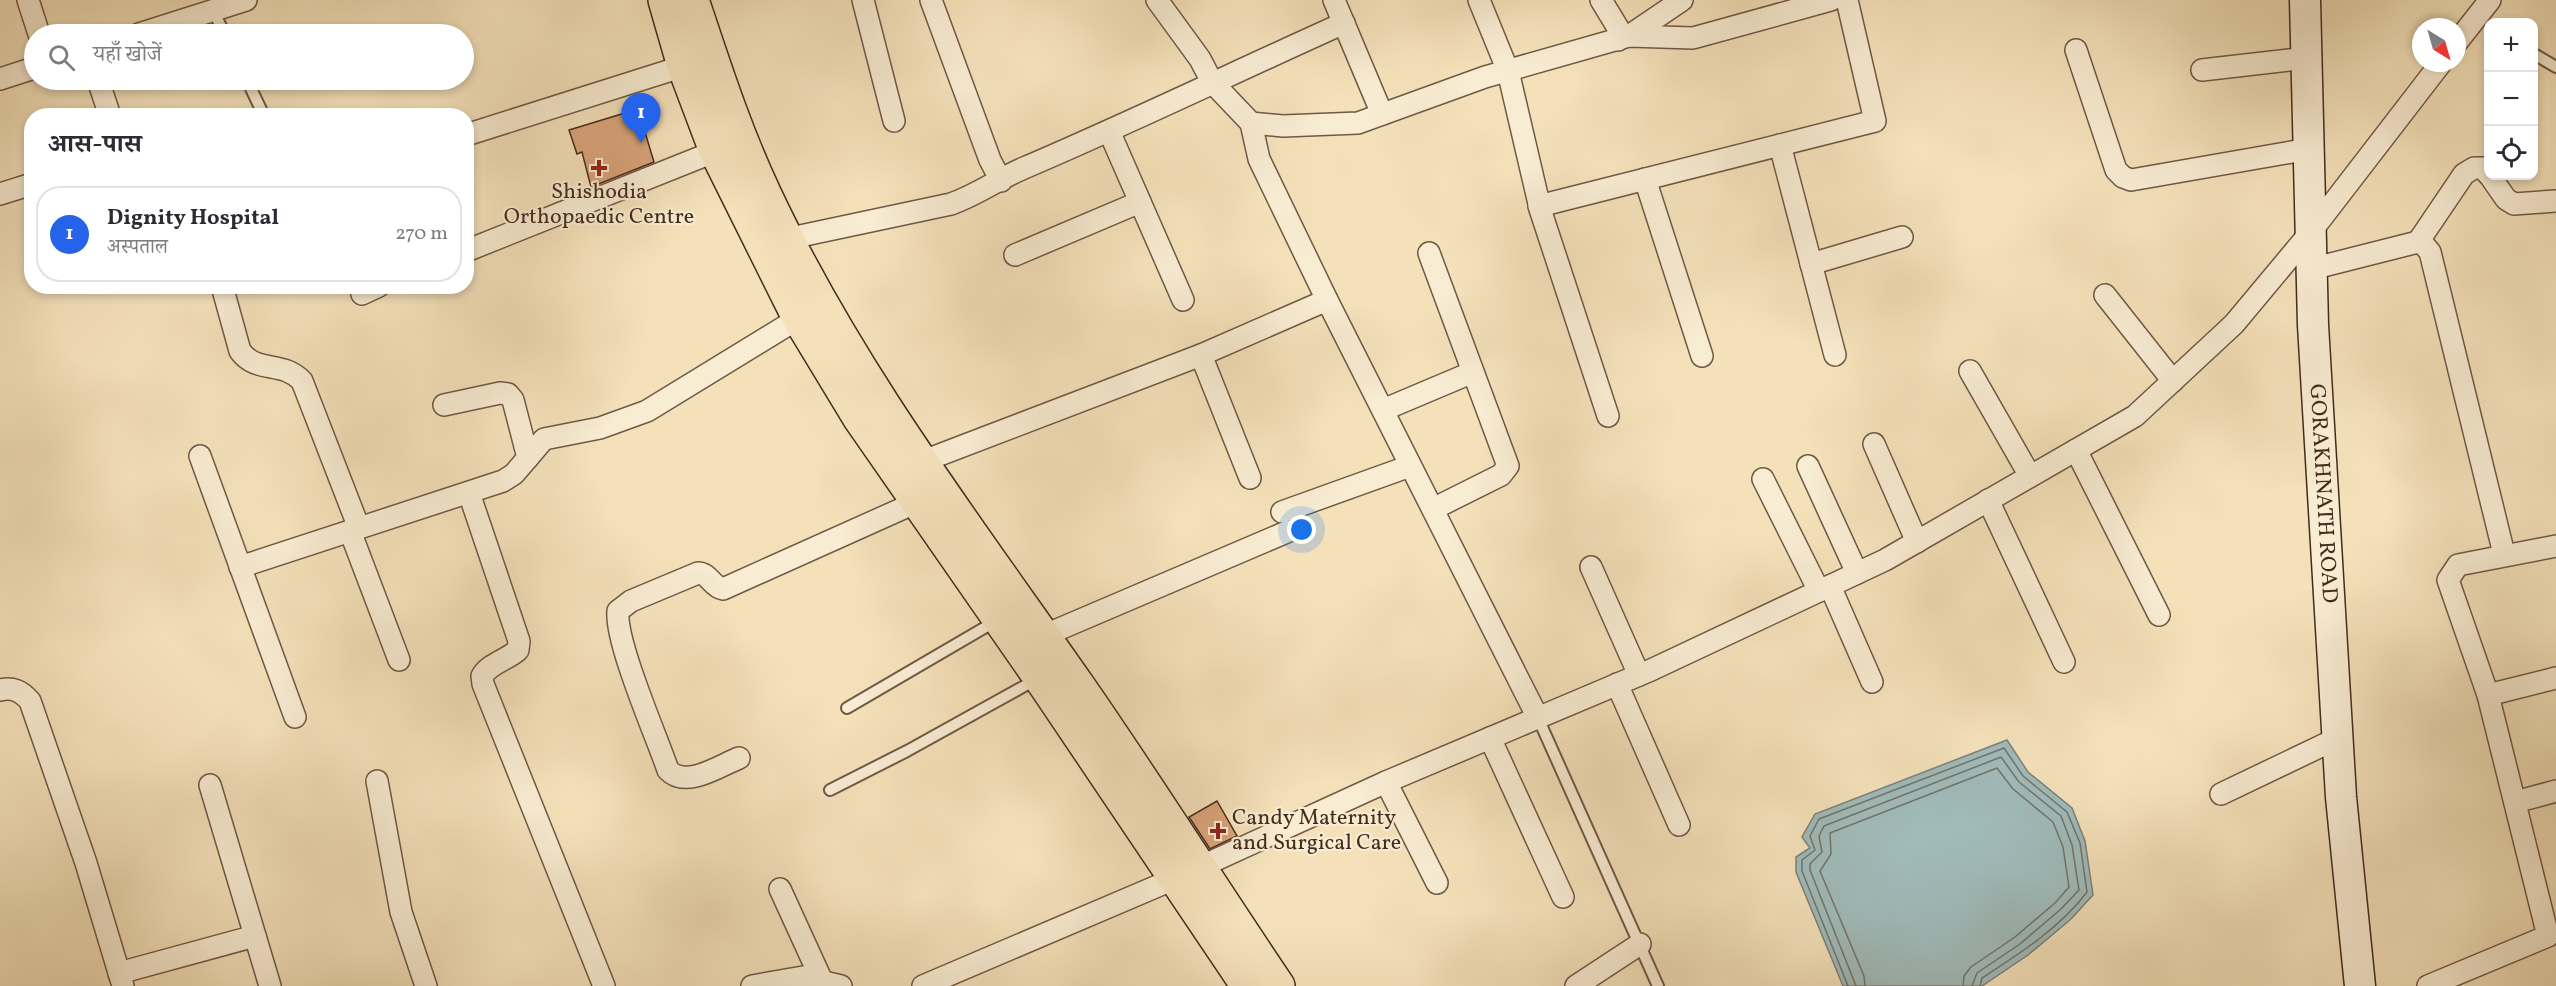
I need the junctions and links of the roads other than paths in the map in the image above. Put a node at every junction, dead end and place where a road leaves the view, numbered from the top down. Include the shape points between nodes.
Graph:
1 (28, 0) edge
2 (246, 0) edge
3 (664, 0) edge
4 (692, 0) edge
5 (863, 0) edge
6 (931, 0) edge
7 (1157, 0) edge
8 (1334, 0) edge
9 (1479, 0) edge
10 (1601, 0) edge
11 (1682, 0) edge
12 (1831, 0) edge
13 (1847, 0) edge
14 (2305, 0) edge
15 (2490, 0) edge
16 (185, 9) edge
17 (213, 11) junction
18 (1344, 23) junction
19 (36, 24) edge
20 (157, 24) edge
21 (220, 24) edge
22 (2481, 24) edge
23 (2466, 35) edge
24 (1624, 38) junction
25 (2076, 50) dead end
26 (2538, 56) edge
27 (2306, 58) junction
28 (684, 66) junction
29 (2556, 67) edge
30 (2202, 70) dead end
31 (24, 71) edge
32 (1508, 71) junction
33 (2434, 72) edge
34 (0, 79) edge
35 (1212, 82) junction
36 (101, 90) edge
37 (252, 90) edge
38 (107, 108) edge
39 (260, 108) edge
40 (1382, 114) junction
41 (894, 121) dead end
42 (1251, 123) junction
43 (1109, 131) junction
44 (474, 132) edge
45 (1780, 145) junction
46 (2309, 148) junction
47 (716, 151) junction
48 (2484, 169) edge
49 (1645, 179) junction
50 (2493, 180) edge
51 (1001, 181) junction
52 (24, 186) edge
53 (0, 194) edge
54 (2556, 201) edge
55 (1140, 202) junction
56 (1540, 208) junction
57 (2310, 232) junction
58 (1902, 237) dead end
59 (786, 238) junction
60 (2418, 242) junction
61 (474, 248) edge
62 (1429, 253) dead end
63 (1015, 255) dead end
64 (1811, 264) junction
65 (2311, 269) junction
66 (224, 294) edge
67 (2105, 295) dead end
68 (1183, 300) dead end
69 (1326, 300) junction
70 (799, 318) junction
71 (1201, 355) junction
72 (1835, 355) dead end
73 (1702, 356) dead end
74 (1970, 371) dead end
75 (1473, 372) junction
76 (2173, 381) junction
77 (444, 405) dead end
78 (1383, 410) junction
79 (1608, 416) dead end
80 (1874, 444) dead end
81 (2076, 450) junction
82 (200, 456) dead end
83 (528, 458) junction
84 (921, 462) junction
85 (1410, 466) junction
86 (1808, 466) dead end
87 (2030, 476) junction
88 (1250, 478) dead end
89 (1763, 479) dead end
90 (469, 493) junction
91 (1988, 500) junction
92 (917, 502) junction
93 (1432, 509) junction
94 (355, 530) junction
95 (1917, 542) junction
96 (2556, 546) edge
97 (2504, 554) junction
98 (240, 567) junction
99 (1591, 567) dead end
100 (1857, 573) junction
101 (1824, 588) junction
102 (2159, 615) dead end
103 (999, 619) junction
104 (1043, 636) junction
105 (399, 660) dead end
106 (2064, 662) dead end
107 (1639, 675) junction
108 (1040, 677) junction
109 (2556, 678) edge
110 (1872, 681) dead end
111 (1617, 684) junction
112 (0, 690) edge
113 (2488, 695) junction
114 (847, 708) dead end
115 (295, 717) dead end
116 (1538, 718) junction
117 (1490, 738) junction
118 (2338, 738) junction
119 (739, 758) dead end
120 (377, 782) dead end
121 (1386, 782) junction
122 (210, 785) dead end
123 (830, 790) dead end
124 (2556, 791) edge
125 (2221, 794) dead end
126 (2515, 802) junction
127 (1678, 825) dead end
128 (1186, 873) junction
129 (1437, 883) dead end
130 (780, 889) dead end
131 (1563, 897) dead end
132 (2552, 934) edge
133 (255, 936) junction
134 (1640, 944) junction
135 (121, 979) edge
136 (831, 984) edge
137 (270, 986) edge
138 (426, 986) edge
139 (604, 986) edge
140 (752, 986) edge
141 (923, 986) edge
142 (1248, 986) edge
143 (1278, 986) edge
144 (1576, 986) edge
145 (1658, 986) edge
146 (2360, 986) edge
147 (2428, 986) edge

1 - 19 street
2 - 17 street
3 - 28 main road
4 - 59 main road via 722,89
5 - 41 street
6 - 51 street
7 - 35 street
8 - 18 street
9 - 32 street
10 - 24 street
11 - 24 street
12 - 24 street via 1693,38
13 - 45 street via 1875,121
14 - 27 main road, GORAKHNATH ROAD
15 - 22 street
16 - 17 street
16 - 20 street
17 - 21 lane
18 - 35 street
18 - 40 street
22 - 23 street
24 - 32 street
25 - 46 street via 2116,170 2123,177 2131,180
26 - 29 lane
27 - 30 street
27 - 46 main road, GORAKHNATH ROAD
28 - 44 street
28 - 47 main road
31 - 34 street
32 - 40 street
32 - 56 street
33 - 57 street
35 - 42 street
35 - 43 street
36 - 38 street
37 - 39 lane
40 - 42 street via 1358,123
42 - 69 street via 1259,159
43 - 51 street
43 - 55 street
45 - 49 street
45 - 64 street
46 - 57 main road, GORAKHNATH ROAD
47 - 61 street
47 - 70 main road
48 - 60 street via 2474,168 2464,174
49 - 56 street via 1542,204
49 - 73 street
50 - 54 street via 2514,204
51 - 59 street via 951,204
52 - 53 street
55 - 63 street
55 - 68 street
56 - 79 street
57 - 65 main road, GORAKHNATH ROAD
57 - 76 street via 2234,324
58 - 64 street
59 - 84 main road via 830,319
60 - 65 street
60 - 97 street via 2433,259
62 - 75 street
64 - 72 street
65 - 118 main road, GORAKHNATH ROAD
66 - 94 street via 240,351 246,358 255,364 285,368 302,381
67 - 76 street
69 - 71 street
69 - 78 street
70 - 83 street via 647,411 600,428 544,439
70 - 92 main road
71 - 84 street
71 - 88 street
74 - 87 street
75 - 78 street
75 - 93 street via 1508,466 1506,472
76 - 81 street via 2135,416
77 - 83 street via 508,394
78 - 85 street
80 - 95 street
81 - 87 street
81 - 102 street
82 - 98 street
83 - 90 street via 514,474
84 - 104 main road
85 - 93 street
85 - 104 street
86 - 100 street
87 - 91 street
89 - 101 street
90 - 94 street
90 - 139 street via 519,641 518,650 511,656 486,669 483,684
91 - 95 street
91 - 106 street
92 - 103 main road
92 - 119 street via 723,589 698,573 631,601 618,611 624,647 669,770 674,776 690,778
93 - 116 street
94 - 98 street
94 - 105 street
95 - 100 street
96 - 97 street
97 - 113 street via 2458,565 2448,580
98 - 115 street
99 - 107 street
100 - 101 street
101 - 107 street
101 - 110 street
103 - 108 main road
103 - 114 lane
104 - 128 main road
107 - 111 street
108 - 123 lane
108 - 128 main road
109 - 113 street
111 - 116 street
111 - 127 street
112 - 135 street via 21,692 30,701
113 - 126 street
116 - 117 street
116 - 134 lane
117 - 121 street
117 - 131 street
118 - 125 street
118 - 146 main road, GORAKHNATH ROAD
120 - 138 street via 401,912
121 - 128 street
121 - 129 street
122 - 133 street
124 - 126 street
126 - 132 street
128 - 141 street
128 - 142 main road
128 - 143 main road
130 - 136 street
132 - 147 street
133 - 135 street
133 - 137 street
134 - 144 street
134 - 145 lane
136 - 140 street via 803,977

